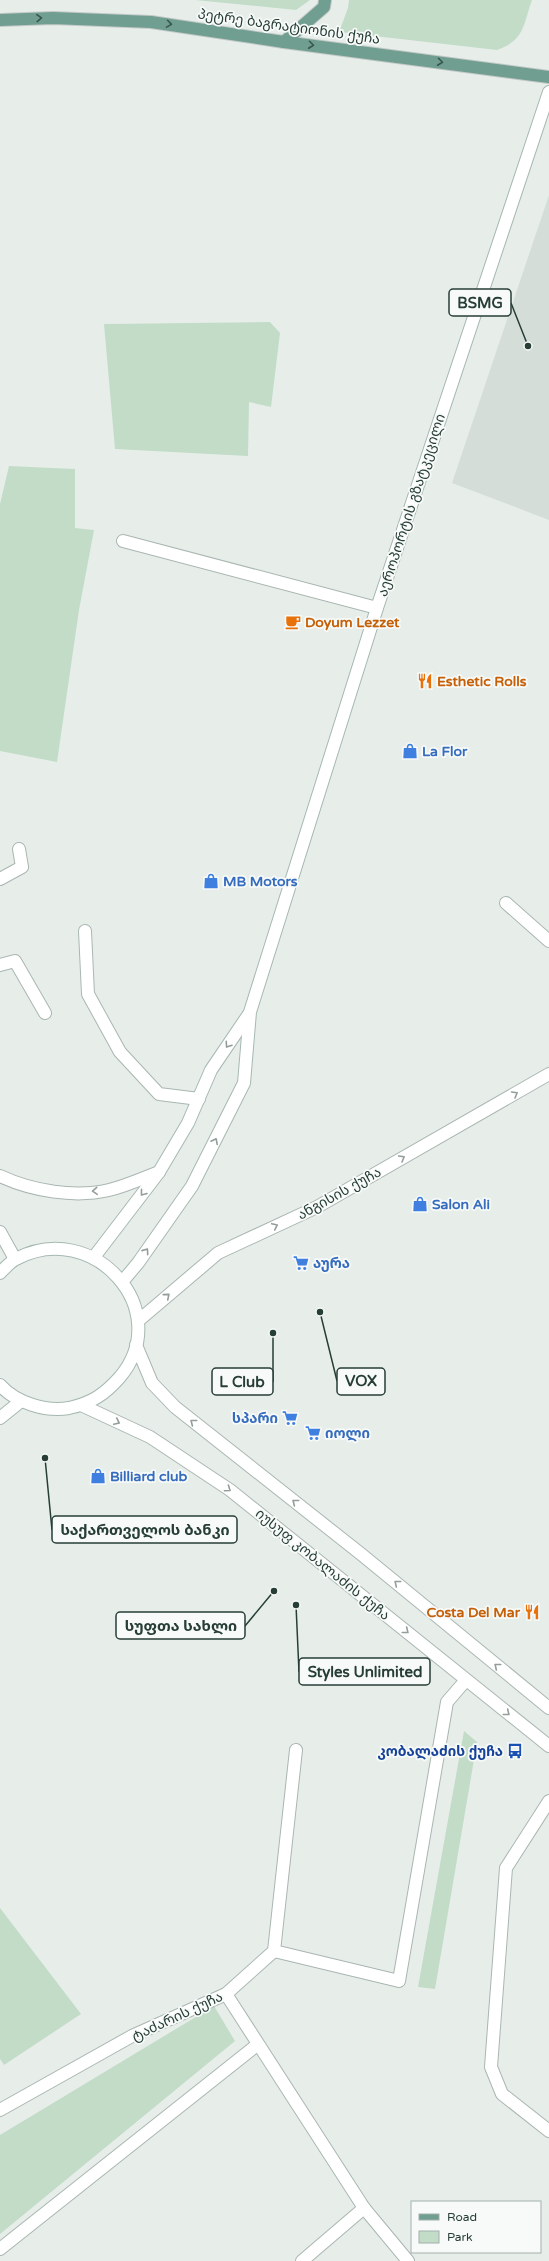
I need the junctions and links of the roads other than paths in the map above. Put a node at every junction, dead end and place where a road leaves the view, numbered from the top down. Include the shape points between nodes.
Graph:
1 (325, 0) edge
2 (0, 20) edge
3 (284, 42) junction
4 (549, 76) edge
5 (549, 92) edge
6 (123, 541) dead end
7 (377, 608) junction
8 (19, 849) dead end
9 (0, 879) edge
10 (506, 903) dead end
11 (85, 931) dead end
12 (549, 940) edge
13 (0, 965) edge
14 (250, 1012) junction
15 (45, 1013) dead end
16 (549, 1074) edge
17 (199, 1099) junction
18 (159, 1172) junction
19 (0, 1176) edge
20 (0, 1232) edge
21 (94, 1257) junction
22 (15, 1259) junction
23 (0, 1273) edge
24 (122, 1282) junction
25 (138, 1321) junction
26 (136, 1345) junction
27 (0, 1385) edge
28 (21, 1401) junction
29 (82, 1405) junction
30 (0, 1418) edge
31 (466, 1680) junction
32 (549, 1708) edge
33 (549, 1746) edge
34 (296, 1750) dead end
35 (549, 1801) edge
36 (274, 1951) junction
37 (226, 1994) junction
38 (258, 2045) junction
39 (0, 2110) edge
40 (549, 2131) edge
41 (364, 2208) junction
42 (0, 2249) edge
43 (302, 2261) edge
44 (408, 2261) edge

1 - 3 main road via 324,7
2 -> 3 main road, პეტრე ბაგრატიონის ქუჩა via 53,18 151,22
3 -> 4 main road, პეტრე ბაგრატიონის ქუჩა
5 - 7 main road, აეროპორტის გზატკეცილი
6 - 7 main road
7 - 14 main road, აეროპორტის გზატკეცილი
8 - 9 main road via 22,867
10 - 12 main road
11 - 17 main road via 88,994 120,1052 159,1094
13 - 15 main road via 14,961
14 -> 17 main road, აეროპორტის გზატკეცილი via 211,1070
24 -> 14 main road, აეროპორტის გზატკეცილი via 192,1186 244,1083
25 -> 16 main road, ანგისის ქუჩა via 218,1253 317,1207
17 - 18 main road, აეროპორტის გზატკეცილი
18 -> 19 main road via 109,1190 66,1193 16,1184
18 -> 21 main road, აეროპორტის გზატკეცილი
20 - 22 main road
21 - 22 main road via 68,1249 40,1250
21 - 24 main road via 110,1267
22 - 23 main road
24 - 25 main road via 132,1300
25 - 26 main road
26 - 29 main road via 129,1365 108,1391
32 -> 26 main road via 361,1554 175,1408 152,1383
27 - 28 main road
28 - 29 main road via 42,1408 62,1409
28 - 30 main road
29 -> 31 main road, იუსუფ კობალაძის ქუჩა via 150,1437 230,1490
31 -> 33 main road, იუსუფ კობალაძის ქუჩა
31 - 36 main road via 447,1702 399,1981
34 - 36 main road
35 - 40 main road via 506,1868 491,2067 502,2094
36 - 37 main road, ტაძარის ქუჩა
37 - 38 main road
37 - 39 main road, ტაძარის ქუჩა via 132,2036
38 - 41 main road
38 - 42 main road
41 - 43 main road
41 - 44 main road

